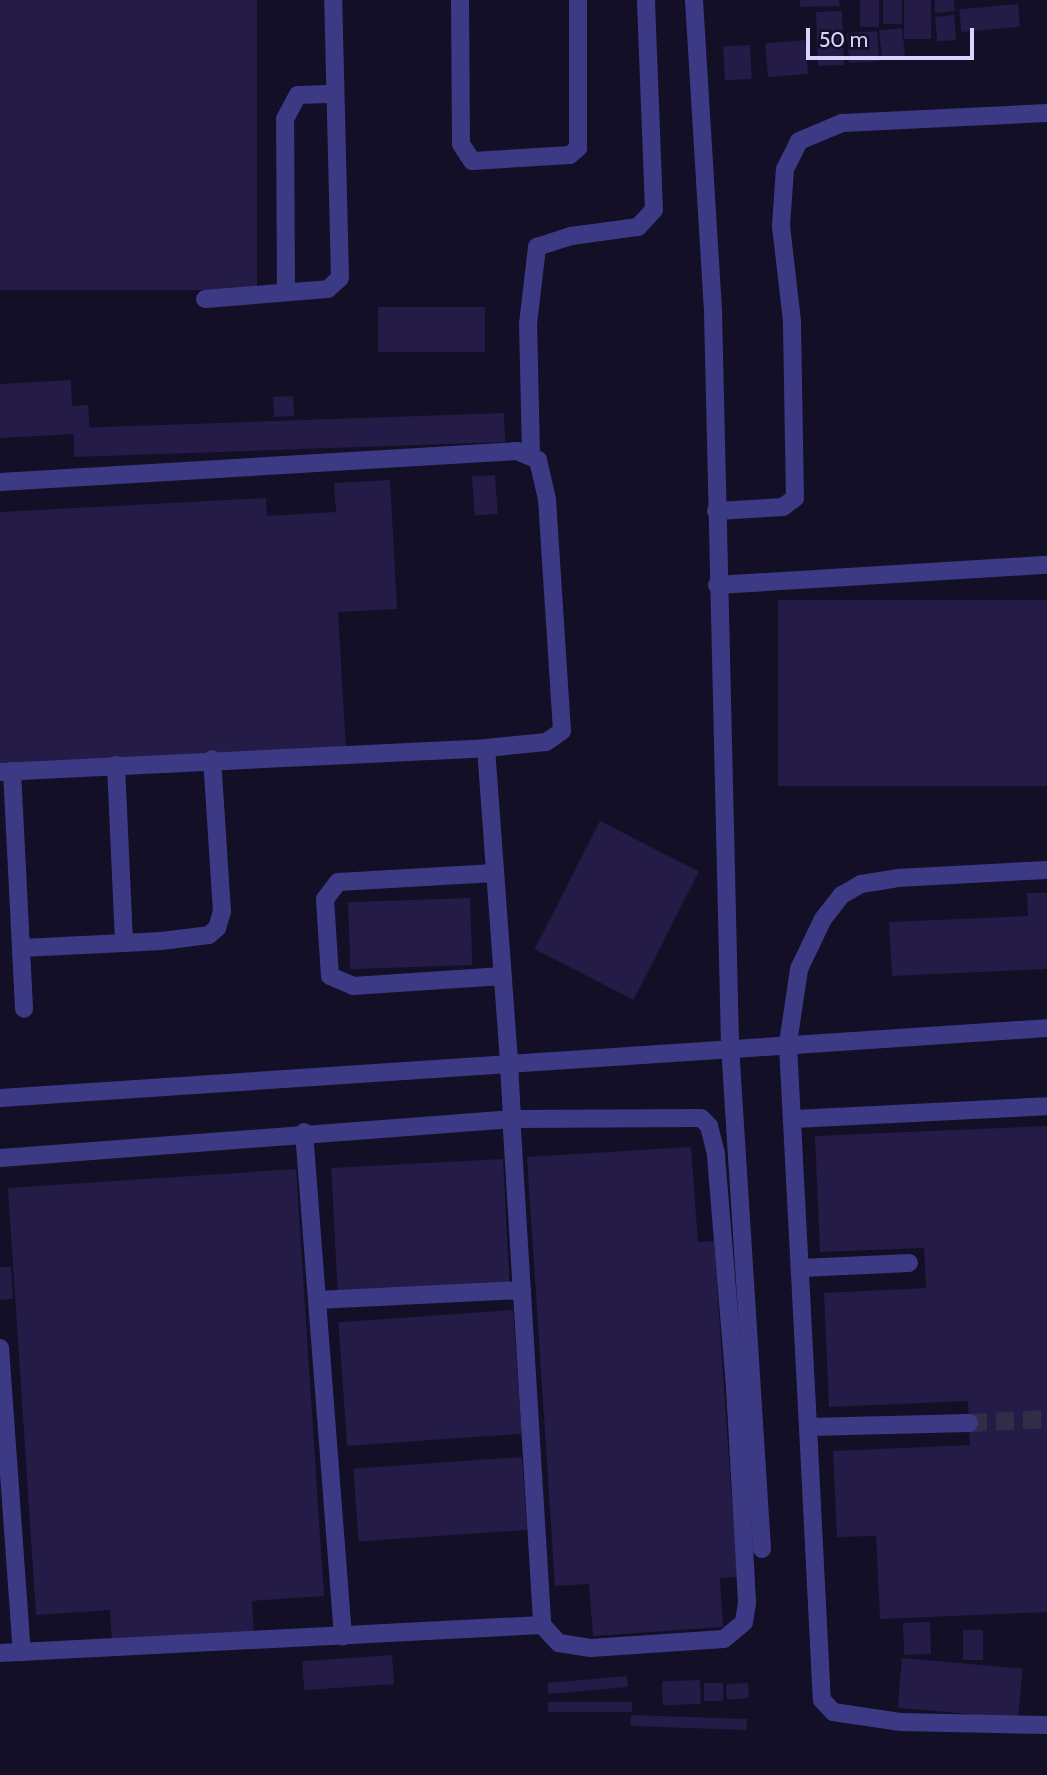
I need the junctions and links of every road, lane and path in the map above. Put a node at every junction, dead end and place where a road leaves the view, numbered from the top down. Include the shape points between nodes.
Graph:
1 (333, 0) edge
2 (460, 0) edge
3 (578, 0) edge
4 (646, 0) edge
5 (694, 0) edge
6 (335, 94) junction
7 (1047, 113) edge
8 (286, 292) junction
9 (205, 299) dead end
10 (531, 454) junction
11 (0, 482) edge
12 (716, 511) junction
13 (1047, 565) edge
14 (717, 585) junction
15 (486, 748) junction
16 (212, 759) junction
17 (116, 765) junction
18 (6, 771) edge
19 (1047, 870) edge
20 (495, 873) junction
21 (124, 943) junction
22 (21, 948) junction
23 (503, 976) junction
24 (24, 1009) dead end
25 (1047, 1028) edge
26 (788, 1043) junction
27 (730, 1046) junction
28 (509, 1062) junction
29 (0, 1098) edge
30 (1047, 1106) edge
31 (512, 1119) junction
32 (794, 1119) junction
33 (304, 1132) junction
34 (0, 1158) edge
35 (909, 1263) dead end
36 (802, 1268) junction
37 (522, 1290) junction
38 (317, 1300) junction
39 (0, 1348) edge
40 (969, 1423) tunnel mouth
41 (808, 1427) junction
42 (762, 1549) dead end
43 (542, 1625) junction
44 (343, 1636) junction
45 (22, 1652) junction
46 (0, 1653) edge
47 (1047, 1725) edge

1 - 6 lane
2 - 3 lane via 461,144 472,161 570,155 578,148
4 - 10 lane via 653,209 638,227 571,236 537,247 528,324
5 - 12 lane via 713,312
6 - 8 lane via 298,95 285,119
6 - 8 lane via 340,278 328,289
7 - 12 lane via 842,123 799,141 785,169 781,226 792,321 795,498 783,507
8 - 9 lane
10 - 11 lane via 517,451
10 - 15 lane via 543,472 547,499 562,731 546,742
12 - 14 lane
13 - 14 lane
14 - 27 lane
15 - 16 lane
15 - 20 lane
16 - 17 lane
16 - 21 lane via 222,912 217,928 209,934
17 - 18 lane
17 - 21 lane
18 - 22 lane
19 - 26 lane via 897,878 860,884 842,895 823,919 799,969
20 - 23 lane
20 - 23 lane via 338,882 325,899 330,976 354,986
21 - 22 lane
22 - 24 lane
23 - 28 lane
25 - 26 lane
26 - 27 lane
26 - 32 lane
27 - 28 lane
27 - 42 lane
28 - 29 lane
28 - 31 lane
30 - 32 lane
31 - 33 lane
31 - 37 lane
31 - 43 lane via 686,1116 701,1118 709,1126 716,1154 738,1441 747,1602 738,1628 724,1639 591,1648 559,1643
32 - 36 lane
33 - 34 lane
33 - 38 lane
35 - 36 lane
36 - 41 lane
37 - 38 lane
37 - 43 lane
38 - 44 lane
39 - 45 lane
40 - 41 lane
41 - 47 lane via 822,1700 833,1712 901,1722
43 - 44 lane
44 - 45 lane
45 - 46 lane

